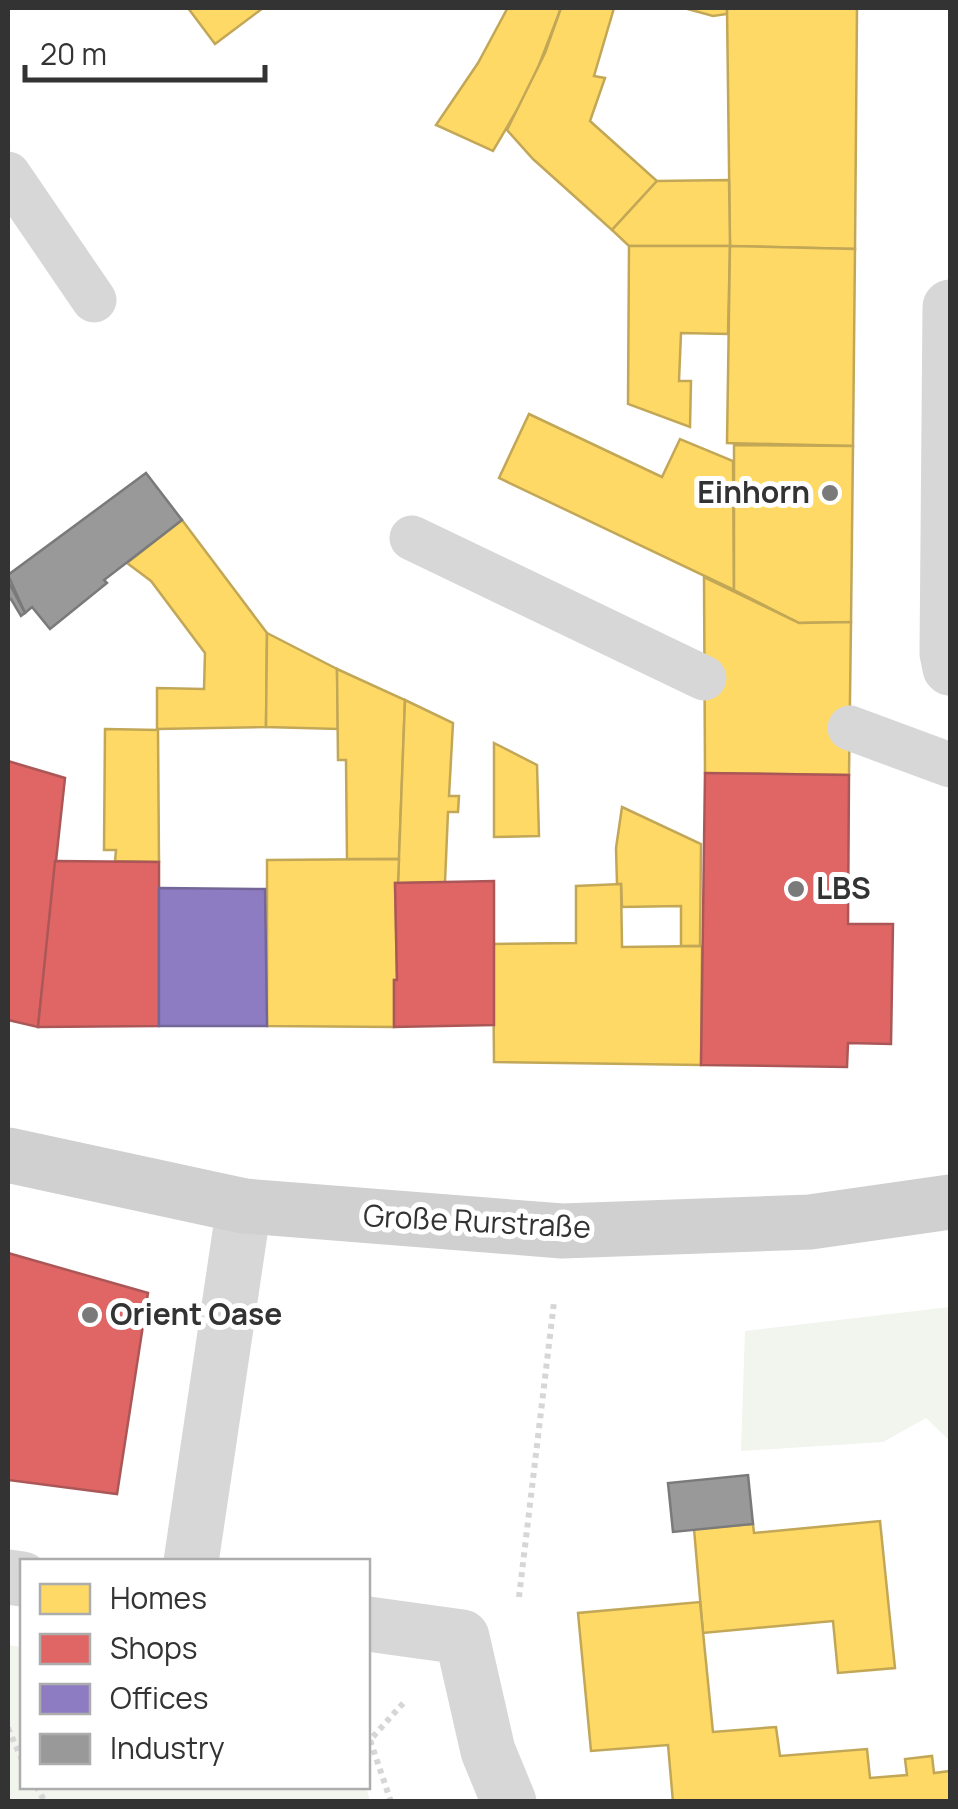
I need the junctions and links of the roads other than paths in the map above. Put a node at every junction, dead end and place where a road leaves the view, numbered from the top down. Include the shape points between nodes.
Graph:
1 (8, 174) edge
2 (94, 300) dead end
3 (950, 308) edge
4 (412, 538) dead end
5 (950, 668) edge
6 (704, 678) dead end
7 (850, 728) dead end
8 (950, 765) edge
9 (8, 1155) edge
10 (950, 1202) edge
11 (244, 1206) junction
12 (191, 1559) edge
13 (370, 1624) edge
14 (509, 1802) edge

1 - 2 lane
3 - 5 street
4 - 6 lane
7 - 8 lane
9 - 11 main road, Große Rurstraße
10 - 11 main road, Große Rurstraße via 810,1222 562,1231
11 - 12 street
13 - 14 street via 462,1637 488,1751

